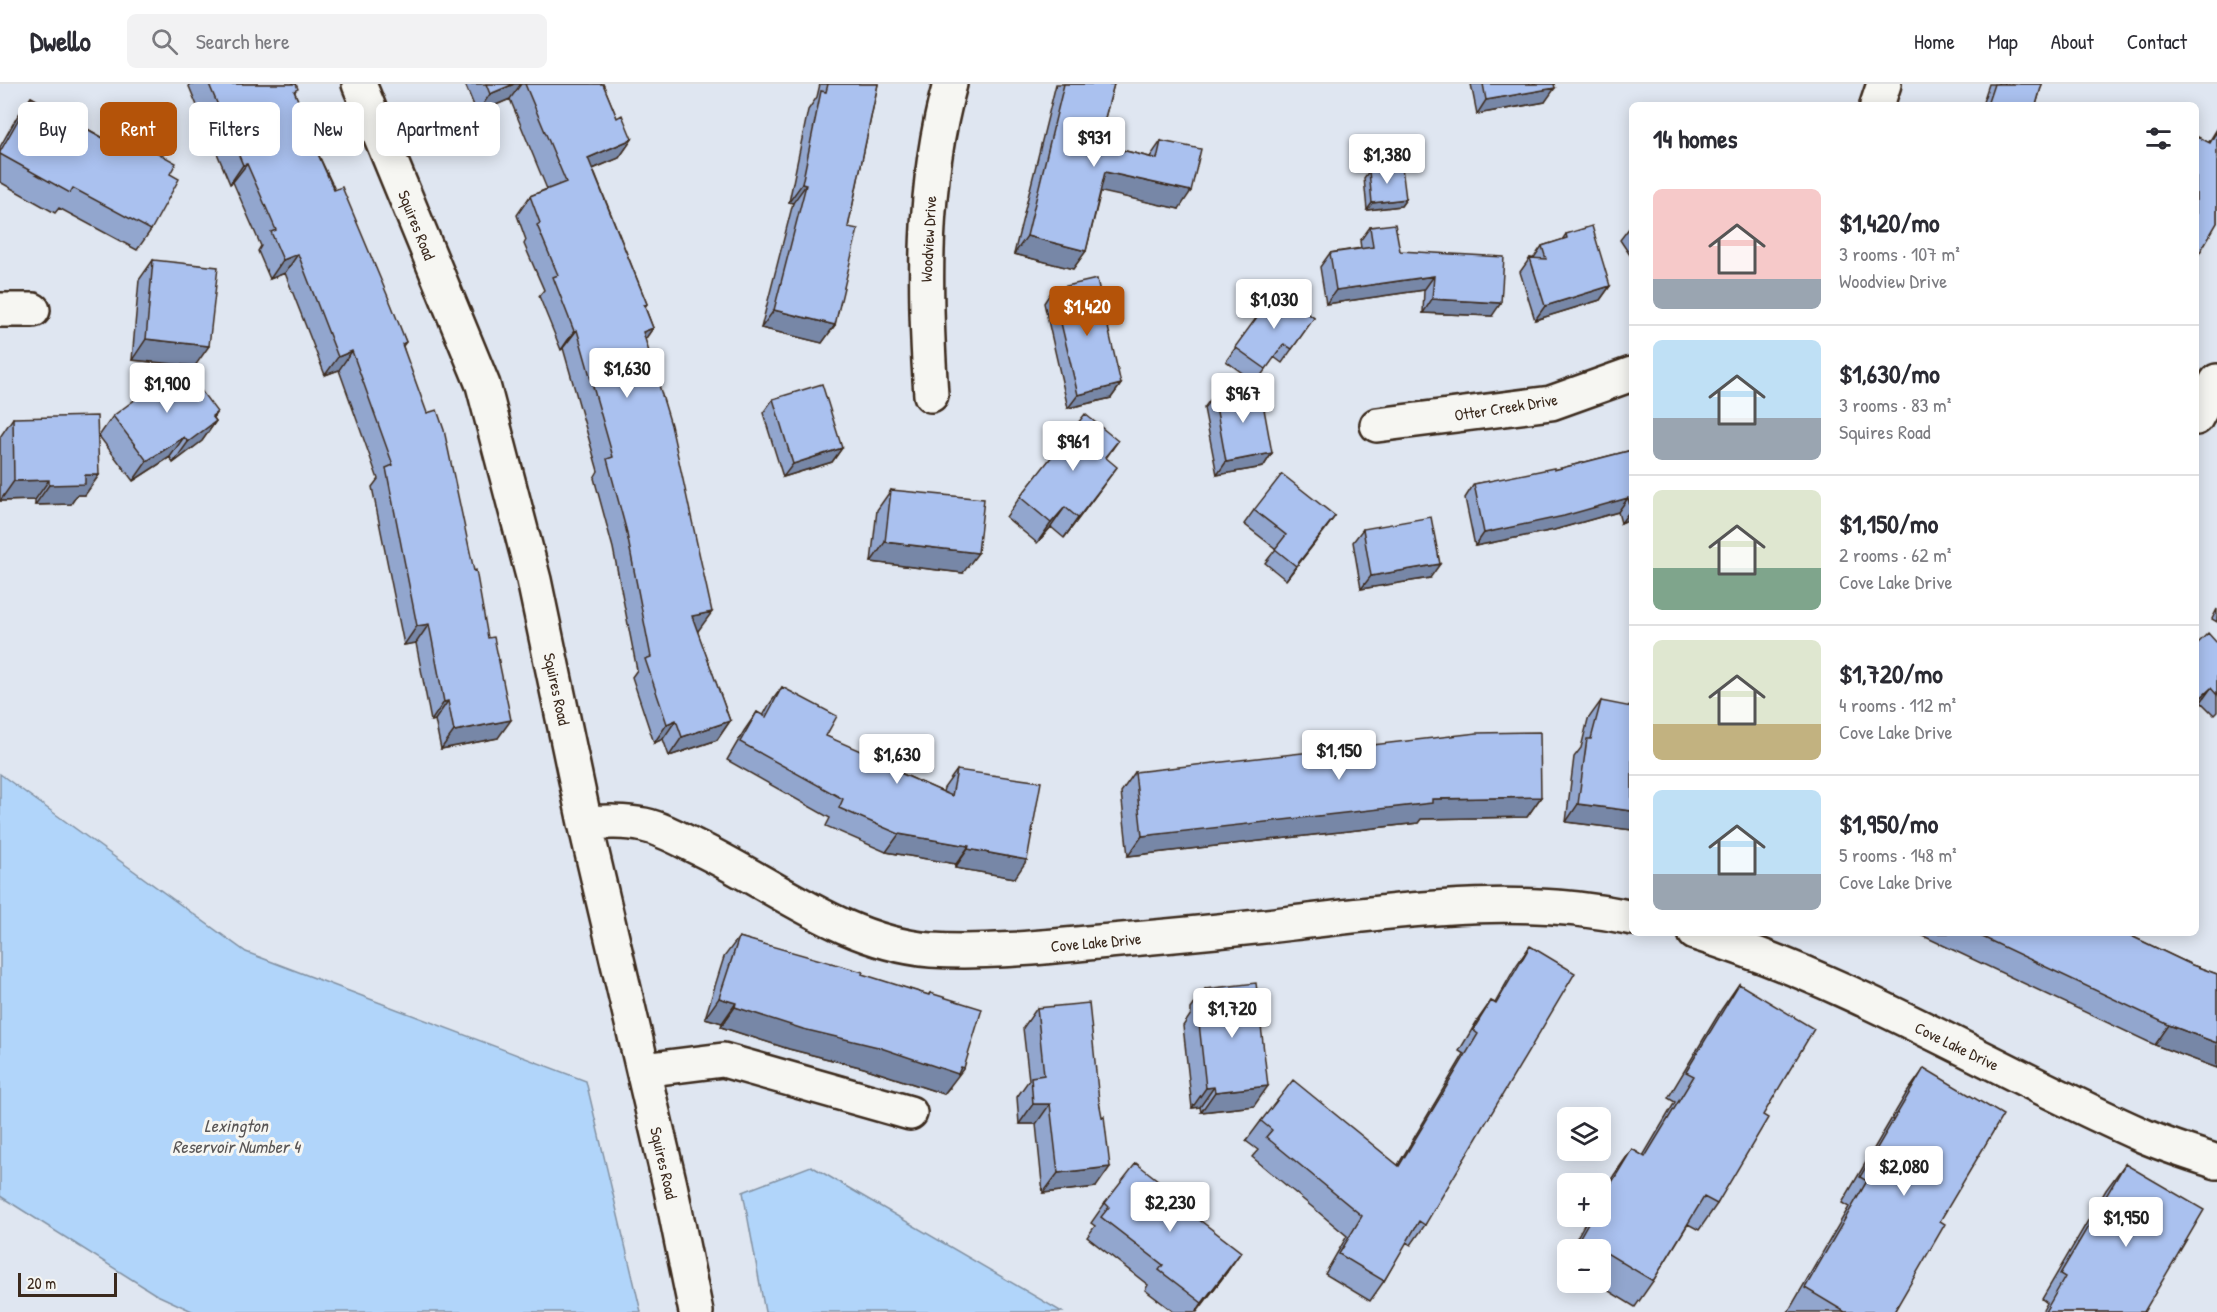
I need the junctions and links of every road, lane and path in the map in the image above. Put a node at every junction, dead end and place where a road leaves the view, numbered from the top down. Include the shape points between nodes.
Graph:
1 (359, 84) edge
2 (950, 84) edge
3 (1884, 84) edge
4 (1878, 102) edge
5 (0, 310) edge
6 (33, 310) dead end
7 (1629, 375) edge
8 (2217, 381) edge
9 (931, 395) dead end
10 (2199, 413) edge
11 (1377, 425) dead end
12 (585, 823) junction
13 (1629, 918) edge
14 (1704, 936) edge
15 (643, 1070) junction
16 (910, 1113) dead end
17 (2217, 1162) edge
18 (696, 1312) edge

1 - 12 street, Squires Road via 483,385 534,580
2 - 9 street, Woodview Drive via 934,159 926,243 925,305
3 - 4 street
5 - 6 street
7 - 11 street, Otter Creek Drive via 1551,403
8 - 10 street
12 - 13 street, Cove Lake Drive via 625,822 670,834 730,862 842,926 926,949 1003,951 1432,906 1556,908
12 - 15 street, Squires Road
14 - 17 street, Cove Lake Drive via 1769,959 1917,1026 2145,1137
15 - 16 street via 723,1060
15 - 18 street, Squires Road

